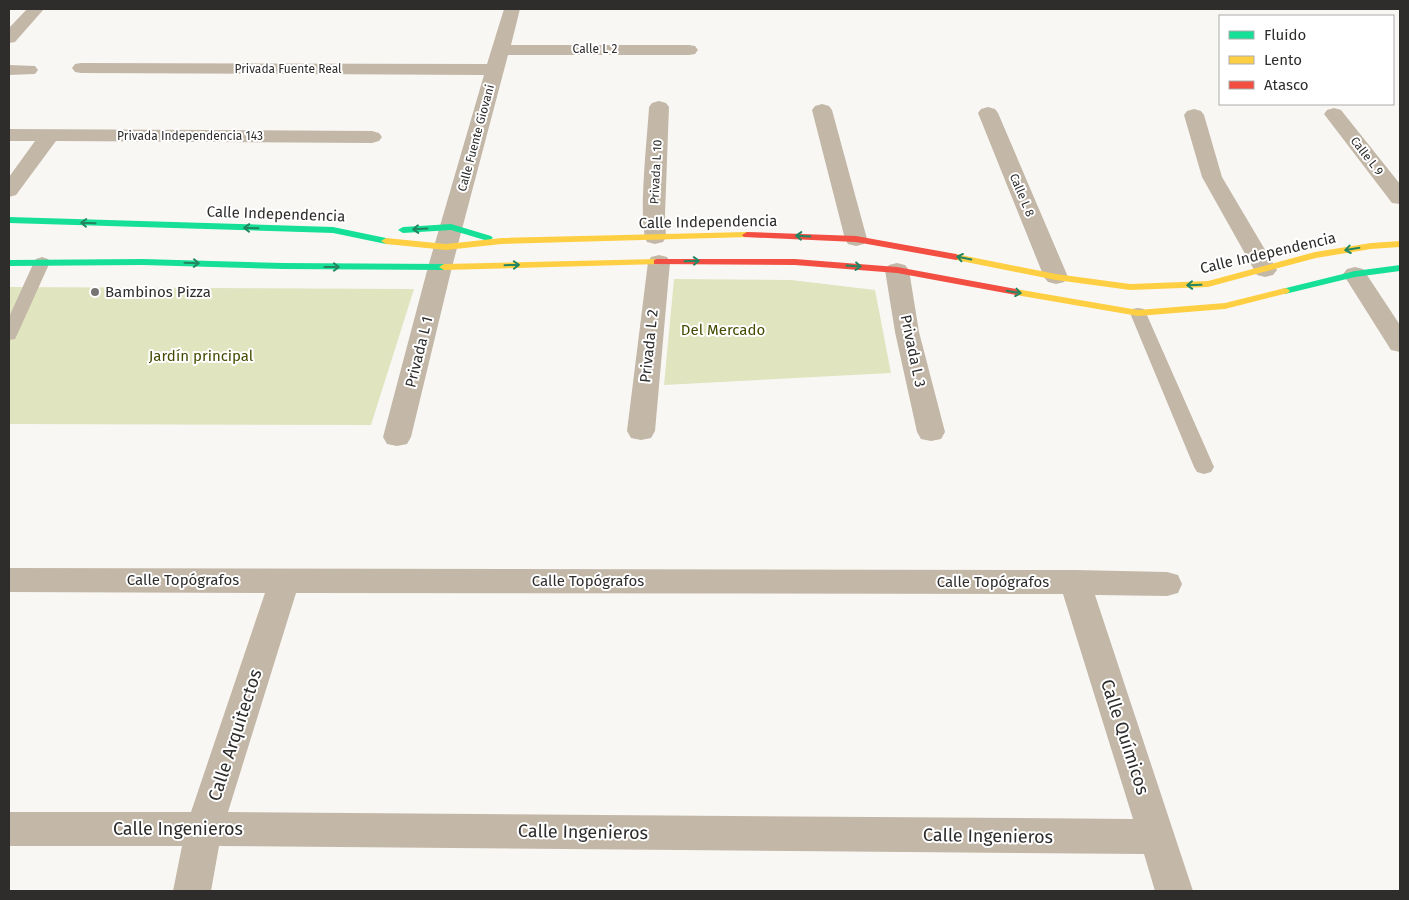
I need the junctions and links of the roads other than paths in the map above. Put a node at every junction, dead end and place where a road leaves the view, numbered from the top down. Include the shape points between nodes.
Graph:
1 (36, 9) edge
2 (512, 9) edge
3 (9, 38) edge
4 (500, 50) junction
5 (689, 50) dead end
6 (82, 68) dead end
7 (9, 70) edge
8 (29, 70) dead end
9 (495, 70) junction
10 (659, 107) dead end
11 (822, 110) dead end
12 (988, 113) dead end
13 (1334, 114) dead end
14 (1194, 115) dead end
15 (9, 135) edge
16 (50, 135) junction
17 (372, 137) dead end
18 (9, 191) edge
19 (1400, 198) edge
20 (9, 220) edge
21 (452, 227) junction
22 (352, 233) junction
23 (655, 237) junction
24 (856, 239) junction
25 (340, 241) dead end
26 (502, 242) junction
27 (1400, 244) edge
28 (1371, 246) junction
29 (320, 254) dead end
30 (443, 257) junction
31 (42, 262) junction
32 (659, 262) junction
33 (9, 263) edge
34 (283, 266) junction
35 (1397, 268) edge
36 (897, 270) junction
37 (1265, 270) junction
38 (1355, 274) junction
39 (1056, 277) junction
40 (1138, 313) junction
41 (10, 335) edge
42 (1400, 344) edge
43 (641, 431) dead end
44 (931, 432) dead end
45 (397, 436) dead end
46 (1204, 467) dead end
47 (9, 580) edge
48 (285, 580) junction
49 (1075, 582) junction
50 (1167, 584) dead end
51 (9, 829) edge
52 (204, 829) junction
53 (1157, 837) junction
54 (192, 891) edge
55 (1174, 891) edge

1 - 3 street
2 - 4 street, Calle Fuente Giovani
4 - 5 street, Calle L 2
4 - 9 street, Calle Fuente Giovani
6 - 9 street, Privada Fuente Real
7 - 8 street
9 - 21 street, Calle Fuente Giovani
10 - 23 street, Privada L 10
11 - 24 street
12 - 39 street, Calle L 8
13 - 19 street, Calle L 9
14 - 37 street via 1212,176
15 - 16 street, Privada Independencia 143
16 - 17 street, Privada Independencia 143
16 - 18 street
22 -> 20 main road, Calle Independencia
21 -> 22 main road
21 - 26 main road
21 - 30 street, Calle Fuente Giovani
22 - 25 main road
22 - 30 main road, Calle Independencia
24 -> 23 main road, Calle Independencia
23 - 26 main road, Calle Independencia
39 -> 24 main road, Calle Independencia
26 - 30 main road, Calle Independencia
27 - 28 main road, Calle Independencia
28 - 35 main road
28 -> 37 main road, Calle Independencia via 1315,255
29 - 34 main road
30 -> 32 main road, Calle Independencia
34 -> 30 main road, Calle Independencia
30 - 45 street, Privada L 1
31 - 33 main road, Calle Independencia
31 -> 34 main road, Calle Independencia
31 - 41 lane
32 -> 36 main road, Calle Independencia via 795,262
32 - 43 street, Privada L 2
35 - 38 main road, Calle Independencia
36 -> 40 main road, Calle Independencia
36 - 44 street, Privada L 3 via 907,332
37 -> 39 main road, Calle Independencia via 1198,285 1130,287
38 - 40 main road, Calle Independencia via 1225,306
38 - 42 street
40 - 46 lane
47 - 48 street, Calle Topógrafos
48 - 49 street, Calle Topógrafos
48 - 52 street, Calle Arquitectos
49 - 50 street, Calle Topógrafos
49 - 53 street, Calle Químicos
51 - 52 street, Calle Ingenieros
52 - 53 street, Calle Ingenieros
52 - 54 street, Calle Arquitectos
53 - 55 street, Calle Químicos

